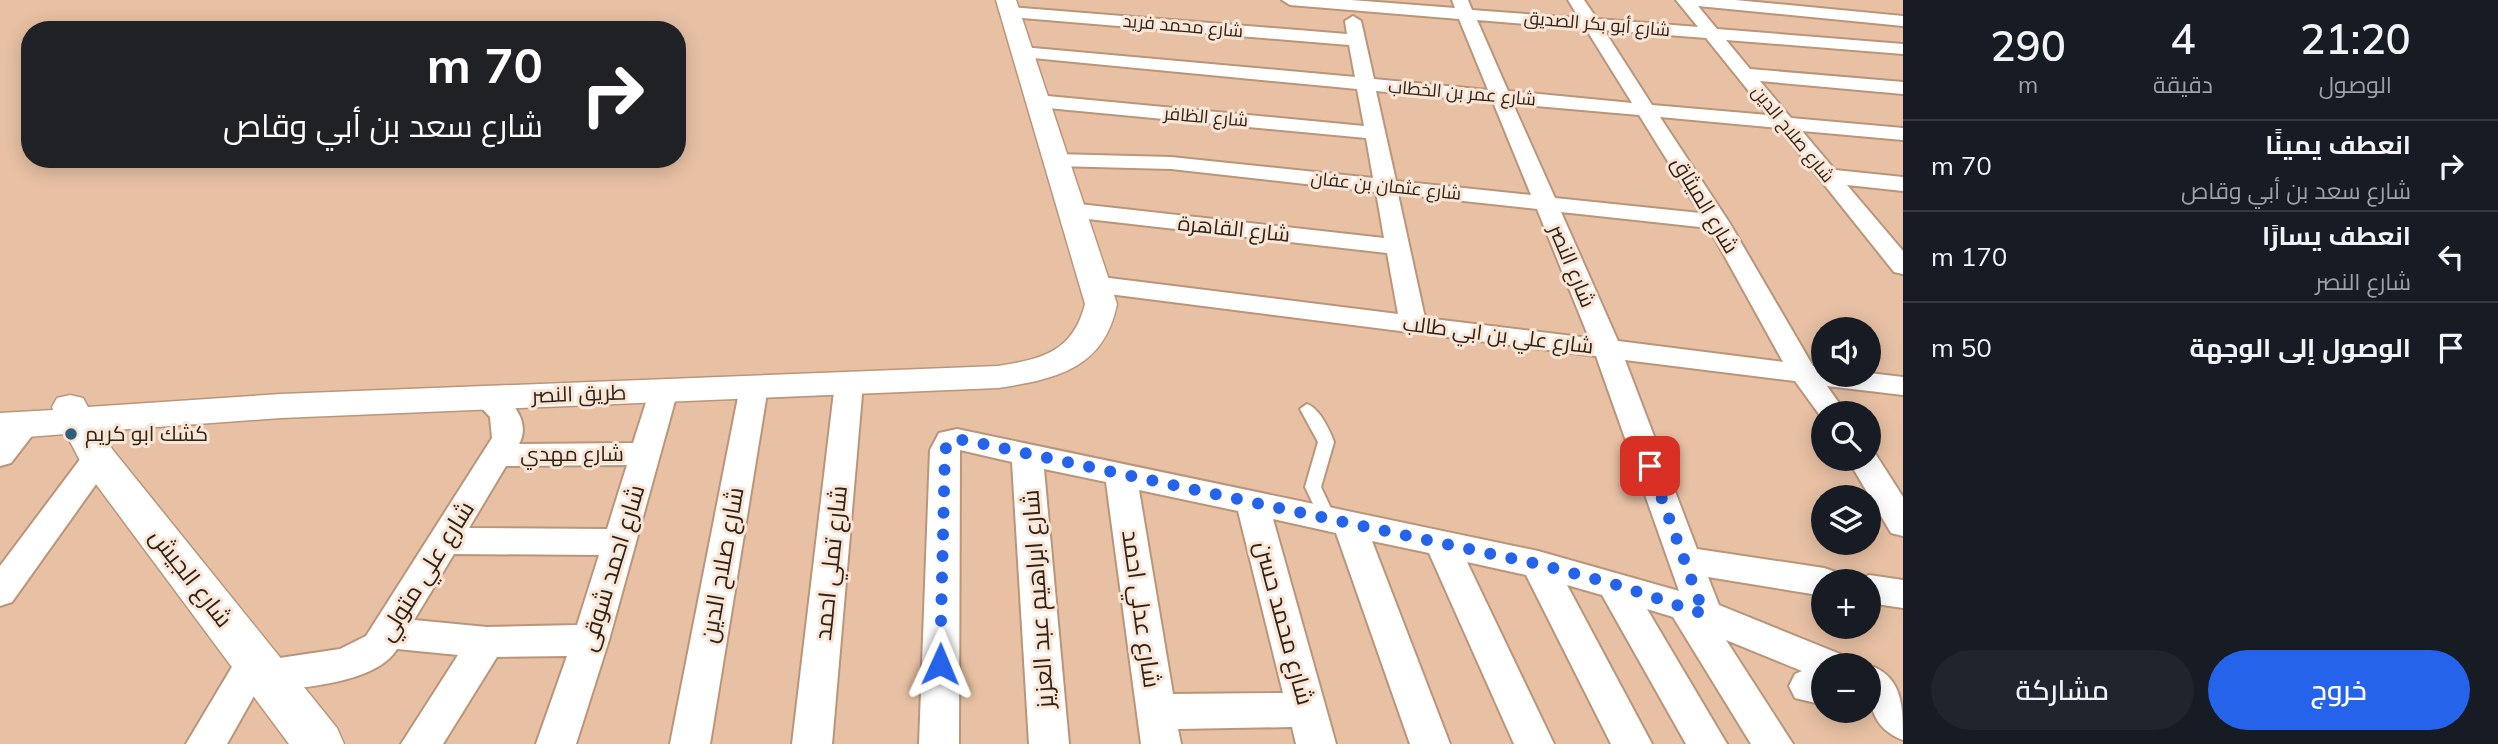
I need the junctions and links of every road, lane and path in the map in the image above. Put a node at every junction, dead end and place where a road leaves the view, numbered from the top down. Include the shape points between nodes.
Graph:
1 (1290, 0) edge
2 (1576, 0) edge
3 (1684, 0) edge
4 (1822, 0) edge
5 (1873, 0) edge
6 (1349, 2) edge
7 (1724, 2) edge
8 (1007, 6) edge
9 (1783, 6) edge
10 (1463, 7) edge
11 (1837, 15) junction
12 (1900, 20) edge
13 (1591, 24) junction
14 (1714, 34) junction
15 (1356, 40) junction
16 (1828, 43) junction
17 (1903, 49) edge
18 (1022, 52) junction
19 (1746, 74) junction
20 (1365, 84) junction
21 (1903, 88) edge
22 (1499, 97) junction
23 (1037, 102) junction
24 (1646, 110) junction
25 (1786, 123) junction
26 (1375, 133) junction
27 (1903, 134) edge
28 (1055, 160) junction
29 (1827, 176) junction
30 (1903, 184) edge
31 (1385, 186) junction
32 (1545, 203) junction
33 (1070, 210) junction
34 (1717, 222) junction
35 (1891, 240) edge
36 (1398, 247) junction
37 (1903, 267) edge
38 (1093, 284) junction
39 (1413, 324) junction
40 (1607, 348) junction
41 (1804, 374) junction
42 (849, 383) junction
43 (1903, 386) edge
44 (754, 387) junction
45 (664, 390) junction
46 (486, 398) junction
47 (1823, 401) edge
48 (1307, 409) dead end
49 (74, 414) junction
50 (9, 420) edge
51 (645, 454) junction
52 (1027, 454) junction
53 (0, 455) edge
54 (498, 455) junction
55 (98, 458) junction
56 (1879, 471) edge
57 (1121, 474) junction
58 (1252, 502) junction
59 (1339, 521) junction
60 (1903, 524) edge
61 (445, 541) junction
62 (620, 542) junction
63 (1442, 544) junction
64 (1685, 561) junction
65 (1538, 564) junction
66 (1811, 580) edge
67 (1614, 584) junction
68 (1881, 591) edge
69 (0, 592) edge
70 (1903, 594) edge
71 (1695, 611) junction
72 (388, 633) junction
73 (591, 640) junction
74 (487, 642) junction
75 (261, 668) junction
76 (1811, 675) edge
77 (1311, 727) edge
78 (1159, 728) edge
79 (206, 744) edge
80 (319, 744) edge
81 (422, 744) edge
82 (556, 744) edge
83 (690, 744) edge
84 (813, 744) edge
85 (939, 744) edge
86 (1049, 744) edge
87 (1430, 744) edge
88 (1534, 744) edge
89 (1632, 744) edge
90 (1707, 744) edge
91 (1773, 744) edge

1 - 6 street, شارع أبو بكر الصديق
2 - 13 street, شارع الميثاق
3 - 7 street
3 - 14 street, شارع صلاح الدين
4 - 11 street
5 - 12 street
6 - 10 street, شارع أبو بكر الصديق
6 - 15 street
7 - 9 street
8 - 15 street, شارع محمد فريد
8 - 18 street, طريق النصر
9 - 11 street
9 - 16 street
10 - 13 street, شارع أبو بكر الصديق
10 - 22 street, شارع النصر
11 - 12 street
13 - 14 street, شارع أبو بكر الصديق
13 - 24 street, شارع الميثاق
14 - 16 street, شارع أبو بكر الصديق
14 - 19 street, شارع صلاح الدين
15 - 20 street
16 - 17 street, شارع أبو بكر الصديق
18 - 20 street, شارع عمر بن الخطاب
18 - 23 street, طريق النصر
19 - 21 street
19 - 25 street, شارع صلاح الدين
20 - 22 street, شارع عمر بن الخطاب
20 - 26 street
22 - 24 street, شارع عمر بن الخطاب
22 - 32 street, شارع النصر
23 - 26 street, شارع الظافر
23 - 28 street, طريق النصر
24 - 25 street, شارع عمر بن الخطاب
24 - 34 street, شارع الميثاق
25 - 27 street, شارع عمر بن الخطاب
25 - 29 street, شارع صلاح الدين
26 - 31 street
28 - 31 street, شارع عثمان بن عفان via 1144,161
28 - 33 street, طريق النصر
29 - 30 street
29 - 35 street, شارع صلاح الدين
31 - 32 street, شارع عثمان بن عفان
31 - 36 street
32 - 34 street, شارع عثمان بن عفان
32 - 40 street, شارع النصر
33 - 36 street, شارع القاهرة
33 - 38 street, طريق النصر
34 - 41 street, شارع الميثاق
35 - 37 street, شارع صلاح الدين
36 - 39 street
38 - 39 street, شارع علي بن ابي طالب
38 - 42 street, طريق النصر via 1101,304 1098,324 1086,343 1064,360 1033,372 998,377
38 - 49 street, طريق النصر via 1086,312 1060,336 1019,354 969,361
39 - 40 street, شارع علي بن ابي طالب
40 - 41 street, شارع علي بن ابي طالب
40 - 64 street, شارع النصر
41 - 43 street, شارع علي بن ابي طالب
41 - 47 street, شارع الميثاق
42 - 44 street, طريق النصر
42 - 84 street, شارع تملي احمد
44 - 45 street, طريق النصر
44 - 83 street, شارع صلاح الدين
45 - 46 street, طريق النصر
45 - 51 street, شارع احمد شوقى
46 - 49 street, طريق النصر
46 - 54 street, شارع علي متولي via 505,411 509,424
48 - 59 lane via 1327,440 1313,487
49 - 50 street, طريق النصر
49 - 55 street, شارع الجيش
50 - 53 street
51 - 54 street, شارع مهدي
51 - 62 street, شارع احمد شوقى
52 - 57 street
52 - 85 street via 965,440 950,440 945,450
52 - 86 street, شارع ابراهيم عبد العزيز
54 - 61 street, شارع علي متولي
55 - 69 street
55 - 75 street, شارع الجيش
56 - 60 street
57 - 58 street
57 - 78 street, شارع عدلي احمد
58 - 59 street
58 - 77 street, شارع محمد حسن
59 - 63 street
59 - 87 street
61 - 62 street
61 - 72 street, شارع علي متولي
62 - 73 street, شارع احمد شوقى
63 - 65 street
63 - 88 street
64 - 66 street
64 - 71 street, شارع النصر
65 - 67 street
65 - 89 street
67 - 71 street
67 - 90 street
68 - 70 street
71 - 76 street
71 - 91 street, شارع النصر
72 - 74 street
72 - 75 street, شارع علي متولي via 379,647 345,664
73 - 74 street
73 - 82 street, شارع احمد شوقى
74 - 81 street
75 - 79 street
75 - 80 street, شارع الجيش
77 - 78 street

